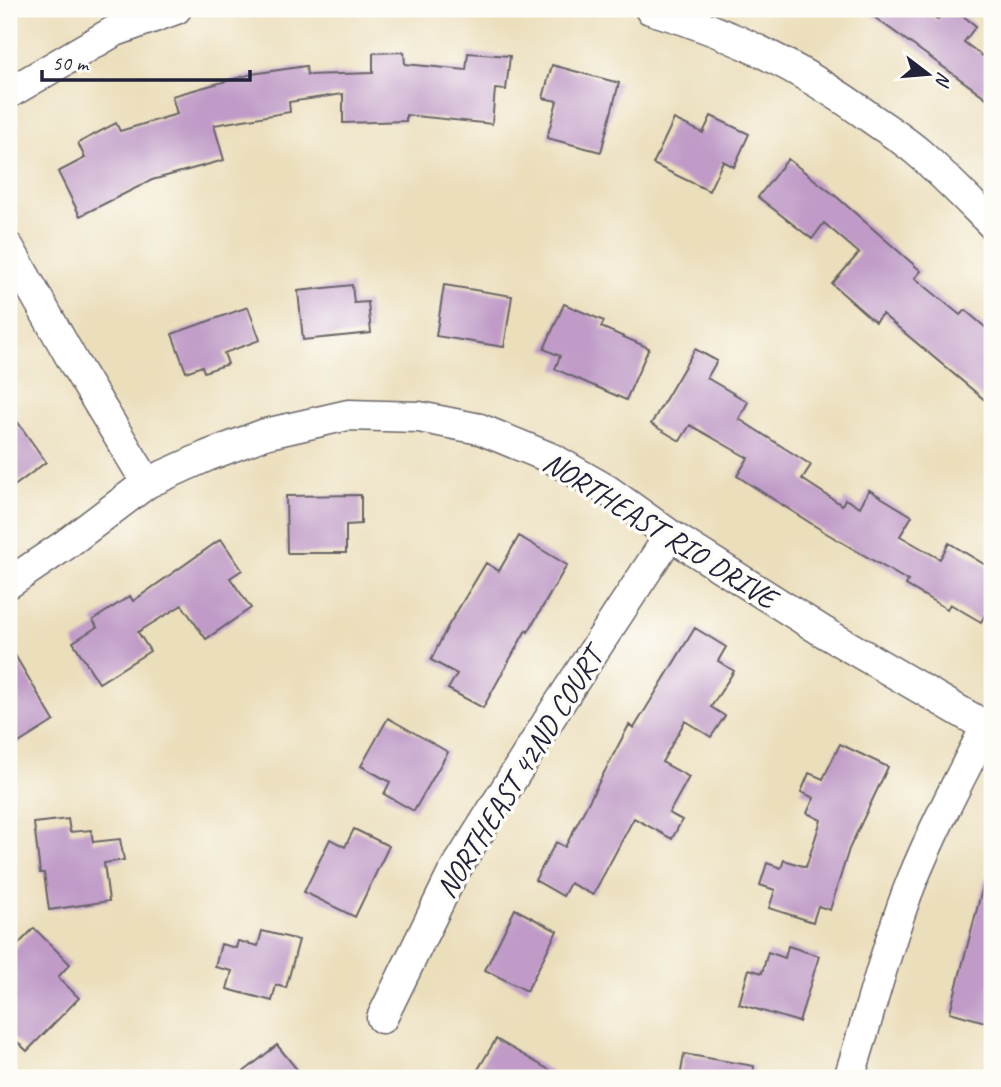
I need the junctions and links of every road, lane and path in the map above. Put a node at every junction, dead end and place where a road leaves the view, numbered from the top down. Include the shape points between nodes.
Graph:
1 (176, 9) edge
2 (650, 9) edge
3 (9, 93) edge
4 (992, 224) edge
5 (9, 248) edge
6 (148, 483) junction
7 (670, 535) junction
8 (9, 583) edge
9 (989, 728) edge
10 (382, 1018) dead end
11 (849, 1078) edge

1 - 3 street via 113,32
2 - 4 street via 762,52 846,99 917,151
5 - 6 street
6 - 7 street, NORTHEAST RIO DRIVE via 265,433 348,415 419,417 480,429 552,459 607,490
6 - 8 street, NORTHEAST RIO DRIVE
7 - 9 street, NORTHEAST RIO DRIVE via 821,631
7 - 10 street, NORTHEAST 42ND COURT via 452,876
9 - 11 street via 937,823 911,884

